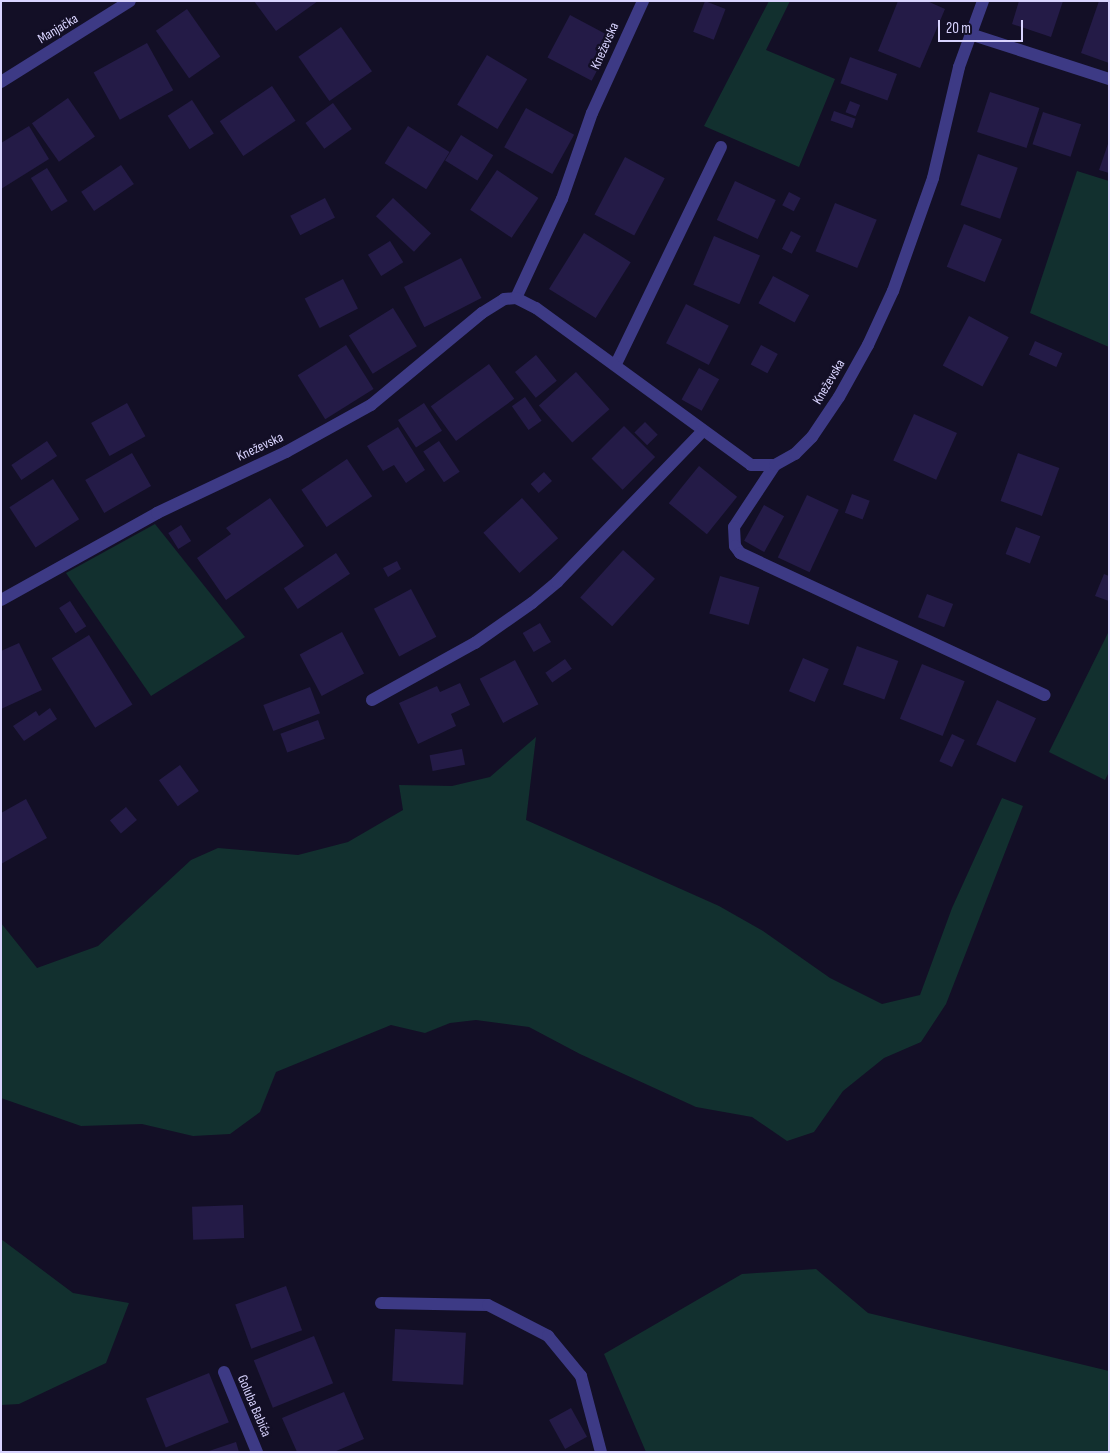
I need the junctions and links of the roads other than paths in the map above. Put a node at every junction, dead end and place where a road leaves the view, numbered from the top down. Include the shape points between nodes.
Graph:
1 (130, 1) edge
2 (643, 1) edge
3 (983, 1) edge
4 (972, 35) junction
5 (1109, 80) edge
6 (1, 82) edge
7 (721, 146) dead end
8 (516, 298) junction
9 (616, 364) junction
10 (703, 431) junction
11 (775, 465) junction
12 (1, 600) edge
13 (1045, 695) dead end
14 (372, 700) dead end
15 (381, 1303) dead end
16 (224, 1372) dead end
17 (257, 1452) edge
18 (600, 1452) edge

1 - 6 street, Manjačka
2 - 8 street, Kneževska via 592,113 562,199
3 - 4 street, Kneževska
4 - 5 street
4 - 11 street, Kneževska via 950,100 933,178 893,291 868,345 812,437 795,454
7 - 9 street
8 - 9 street via 536,308
8 - 12 street, Kneževska via 495,302 371,404 286,452 156,513
9 - 10 street
10 - 11 street via 751,465
10 - 14 street via 557,582 532,603 474,643
11 - 13 street via 734,527 734,546 740,553
15 - 18 street via 488,1305 548,1336 581,1376
16 - 17 street, Goluba Babića

